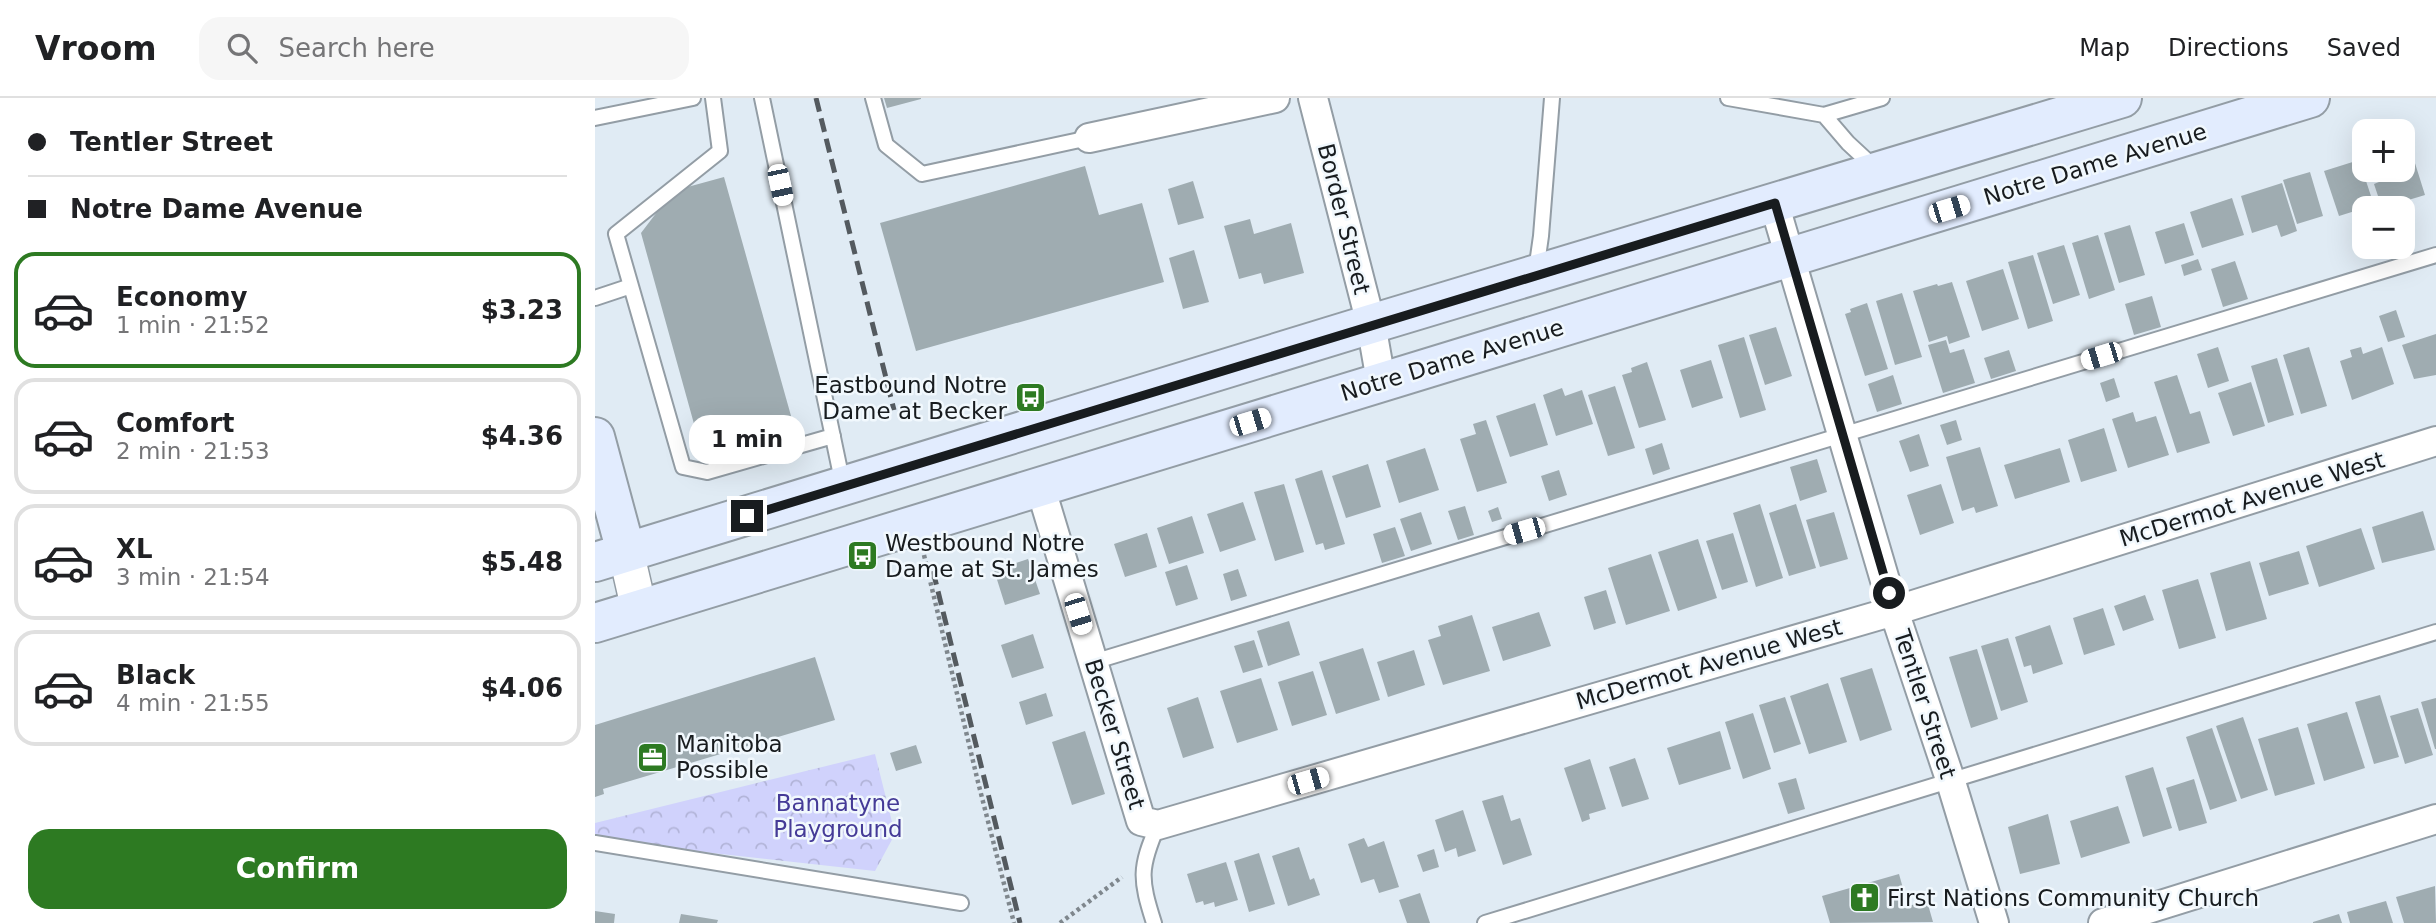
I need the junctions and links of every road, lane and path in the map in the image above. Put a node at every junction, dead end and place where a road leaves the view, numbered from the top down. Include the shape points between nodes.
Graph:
1 (693, 98) edge
2 (713, 98) edge
3 (762, 98) edge
4 (873, 98) edge
5 (1275, 98) edge
6 (1313, 98) edge
7 (1552, 98) edge
8 (1728, 98) edge
9 (1882, 98) edge
10 (2122, 98) edge
11 (2310, 98) edge
12 (1824, 115) junction
13 (595, 118) edge
14 (1089, 138) joint
15 (1879, 172) junction
16 (1775, 203) junction
17 (2436, 255) edge
18 (1791, 258) junction
19 (1535, 275) junction
20 (631, 286) junction
21 (595, 298) edge
22 (1371, 324) junction
23 (1381, 381) junction
24 (1844, 434) junction
25 (833, 436) junction
26 (595, 437) edge
27 (2436, 441) edge
28 (843, 486) junction
29 (1040, 486) junction
30 (923, 555) dead end
31 (611, 557) edge
32 (639, 609) junction
33 (1894, 611) junction
34 (595, 622) edge
35 (2436, 632) edge
36 (1093, 662) junction
37 (1951, 782) junction
38 (2436, 819) edge
39 (1149, 823) junction
40 (595, 843) edge
41 (1143, 864) junction
42 (961, 903) dead end
43 (1014, 923) edge
44 (1060, 923) edge
45 (1154, 923) edge
46 (1485, 923) edge
47 (1994, 923) edge
48 (2103, 923) edge

1 - 13 lane
2 - 20 lane via 720,151 616,234
3 - 25 lane
4 - 14 lane via 885,145 922,174
5 - 14 street
6 - 22 street, Border Street
7 - 19 lane
8 - 12 lane
9 - 12 lane
10 - 15 main road
11 - 18 main road, Notre Dame Avenue via 2235,115
12 - 15 lane
15 - 16 main road
16 - 18 street, Tentler Street
16 - 19 main road
17 - 24 lane
18 - 23 main road, Notre Dame Avenue
18 - 24 street, Tentler Street
19 - 22 main road
20 - 21 lane
20 - 25 lane via 683,467 707,472
22 - 23 street, Border Street
22 - 28 main road
23 - 29 main road, Notre Dame Avenue
24 - 33 street, Tentler Street
24 - 36 lane
25 - 28 lane
26 - 31 main road
27 - 33 street, McDermot Avenue West
28 - 31 main road
29 - 32 main road, Notre Dame Avenue
29 - 36 street, Becker Street
30 - 43 path
31 - 32 street
32 - 34 main road, Notre Dame Avenue
33 - 37 street, Tentler Street
33 - 39 street, McDermot Avenue West
35 - 37 lane
36 - 39 street, Becker Street
37 - 46 lane
37 - 47 street, Tentler Street
38 - 48 street
39 - 41 lane
40 - 42 lane
41 - 44 path
41 - 45 lane

